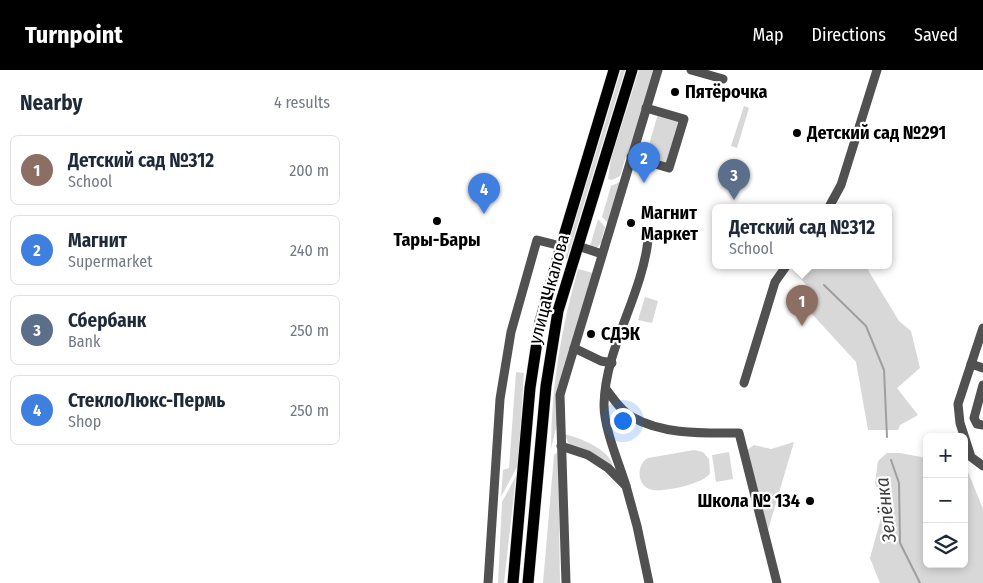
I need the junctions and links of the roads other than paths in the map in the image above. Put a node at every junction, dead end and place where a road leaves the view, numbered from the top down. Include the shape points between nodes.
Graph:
1 (614, 70) edge
2 (632, 70) edge
3 (658, 70) edge
4 (691, 70) edge
5 (877, 70) edge
6 (723, 78) dead end
7 (646, 108) junction
8 (631, 156) junction
9 (830, 204) edge
10 (648, 240) dead end
11 (561, 246) junction
12 (578, 246) junction
13 (602, 254) junction
14 (784, 269) edge
15 (983, 328) edge
16 (574, 348) junction
17 (612, 362) junction
18 (971, 364) junction
19 (983, 368) edge
20 (744, 383) dead end
21 (983, 386) edge
22 (606, 389) junction
23 (983, 426) edge
24 (561, 446) junction
25 (983, 466) edge
26 (626, 486) junction
27 (488, 583) edge
28 (513, 583) edge
29 (528, 583) edge
30 (566, 583) edge
31 (649, 583) edge
32 (777, 583) edge

1 - 11 main road, улица Чкалова
2 - 12 main road, улица Чкалова
3 - 7 street
4 - 6 street
5 - 9 street via 839,191
7 - 8 street
7 - 8 street via 684,119 669,168
8 - 13 street
10 - 17 street via 646,261
11 - 27 street via 537,240 511,332 500,400
11 - 28 main road, улица Чкалова via 540,322 530,388
12 - 13 street
12 - 29 main road, улица Чкалова via 552,341
13 - 16 street
14 - 20 street via 775,282
15 - 18 street
16 - 17 street
16 - 24 street via 560,395
17 - 22 street
18 - 19 street
18 - 25 street via 958,404 958,414 971,457
21 - 23 street via 974,418
22 - 26 street via 604,407
22 - 32 street via 631,417 646,422 679,432 739,433
24 - 26 street via 588,455 608,468
24 - 30 street
26 - 31 street

